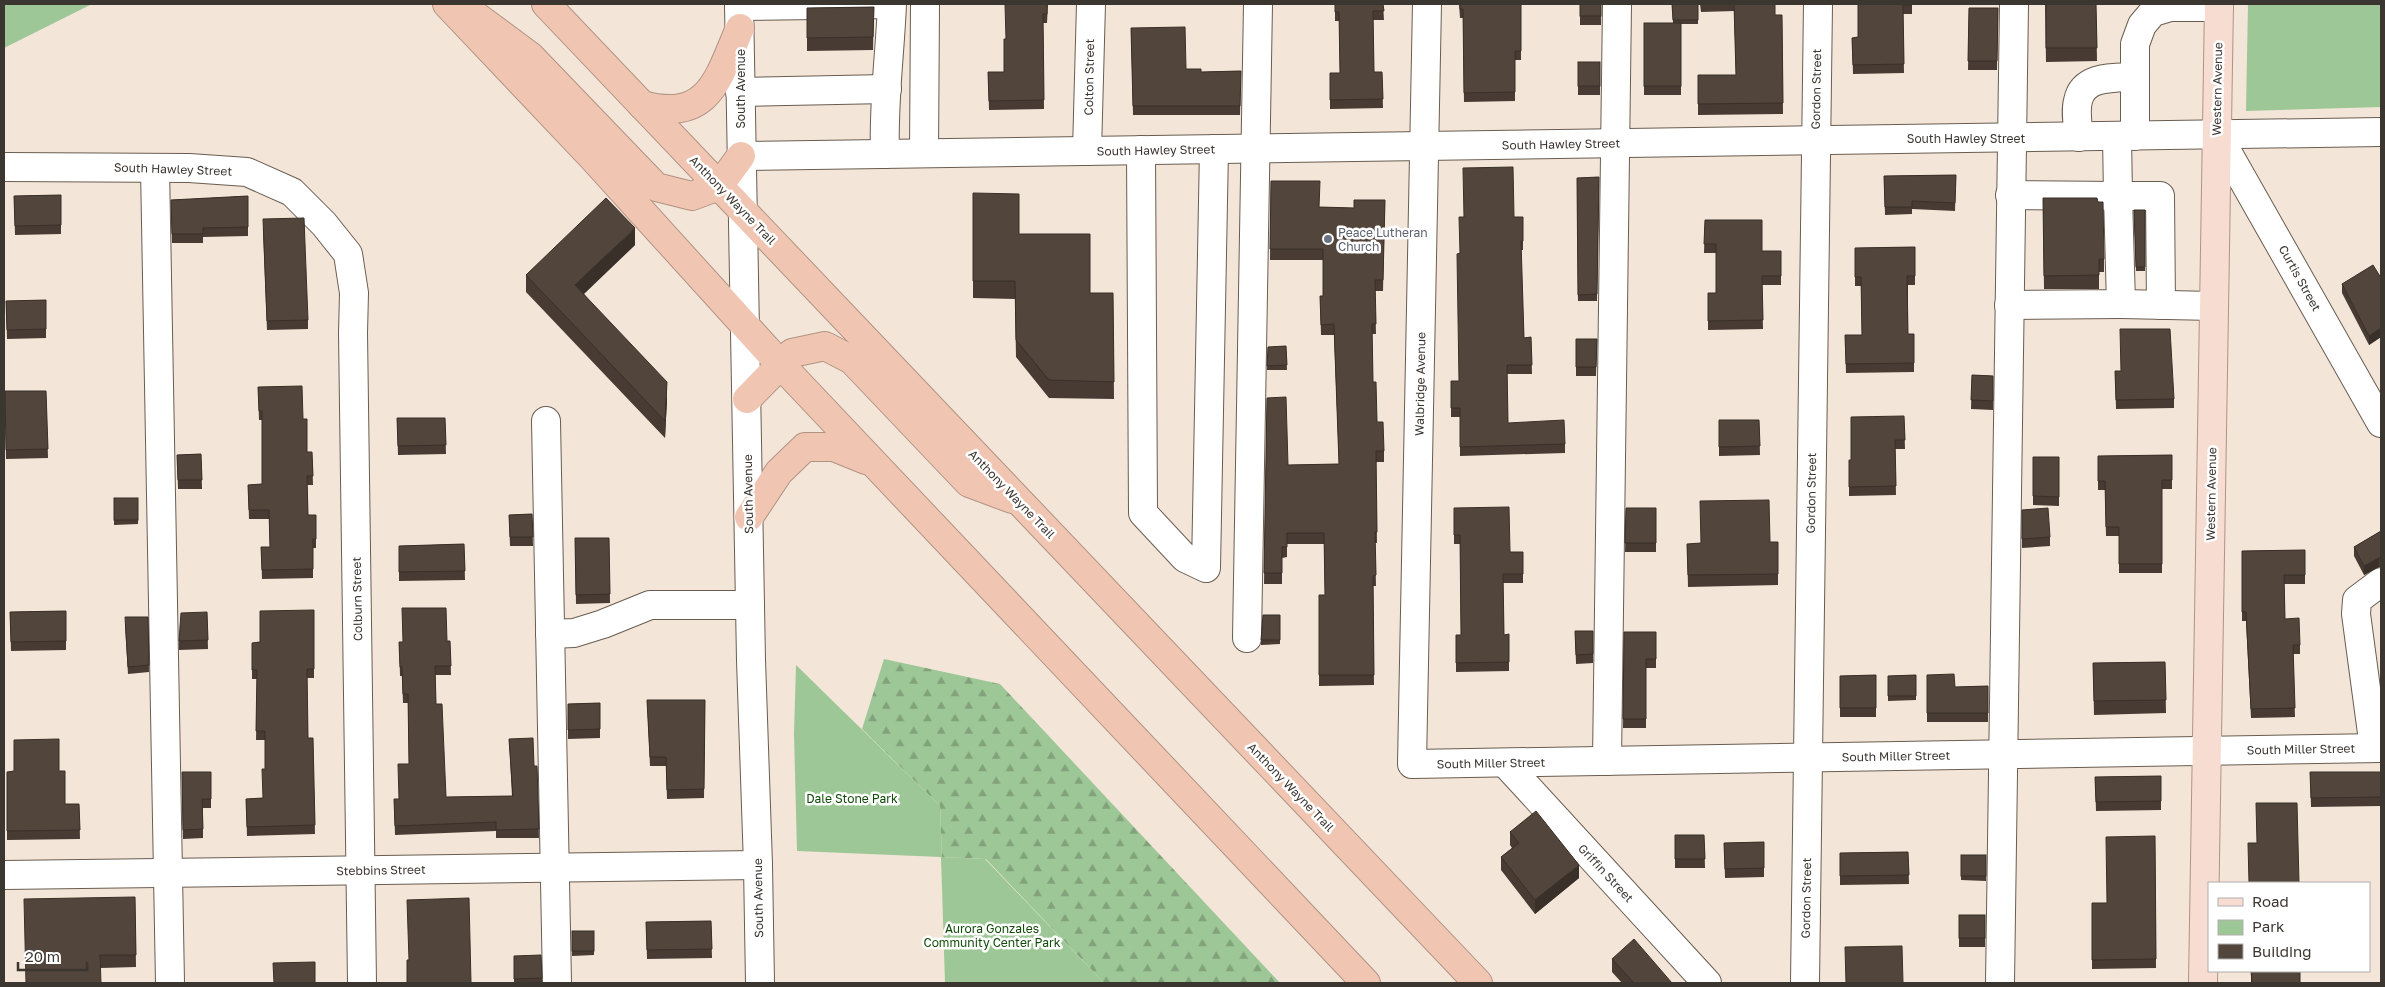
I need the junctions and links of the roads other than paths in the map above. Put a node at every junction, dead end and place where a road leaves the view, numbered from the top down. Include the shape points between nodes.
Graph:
1 (446, 4) edge
2 (459, 4) edge
3 (546, 4) edge
4 (892, 4) edge
5 (925, 4) edge
6 (1091, 4) edge
7 (1258, 4) edge
8 (1427, 4) edge
9 (1617, 4) edge
10 (1818, 4) edge
11 (2014, 4) edge
12 (2219, 6) edge
13 (739, 12) edge
14 (2135, 77) junction
15 (887, 89) junction
16 (740, 92) junction
17 (642, 106) junction
18 (2381, 132) edge
19 (2217, 134) junction
20 (2126, 136) junction
21 (2079, 137) junction
22 (2011, 138) junction
23 (1815, 139) junction
24 (1614, 144) junction
25 (1425, 147) junction
26 (1255, 148) junction
27 (1214, 149) junction
28 (1141, 150) junction
29 (1088, 151) junction
30 (924, 153) junction
31 (885, 154) junction
32 (741, 156) junction
33 (4, 167) edge
34 (155, 168) junction
35 (719, 186) junction
36 (2010, 195) junction
37 (2118, 196) junction
38 (742, 210) junction
39 (324, 224) joint
40 (2121, 304) junction
41 (2009, 305) junction
42 (2161, 305) junction
43 (2214, 306) junction
44 (746, 327) junction
45 (780, 364) junction
46 (747, 399) junction
47 (546, 421) dead end
48 (2381, 423) edge
49 (874, 463) junction
50 (1020, 503) junction
51 (749, 517) junction
52 (2381, 582) edge
53 (750, 605) junction
54 (550, 634) junction
55 (1247, 638) dead end
56 (2378, 748) edge
57 (2207, 751) junction
58 (2003, 754) junction
59 (1807, 758) junction
60 (1607, 761) junction
61 (1505, 763) junction
62 (1412, 764) joint
63 (758, 865) junction
64 (556, 868) junction
65 (362, 870) junction
66 (169, 873) junction
67 (4, 875) edge
68 (170, 983) edge
69 (362, 983) edge
70 (557, 983) edge
71 (760, 983) edge
72 (1366, 983) edge
73 (1478, 983) edge
74 (1707, 983) edge
75 (1805, 983) edge
76 (2000, 983) edge
77 (2203, 983) edge

1 - 44 highway via 593,158
2 - 35 highway via 530,56 656,187 692,196
3 - 17 highway, Anthony Wayne Trail
4 - 13 street
4 - 15 street
5 - 30 street
6 - 29 street, Colton Street
7 - 26 street
8 - 25 street, Walbridge Avenue
9 - 24 street
10 - 23 street, Gordon Street
11 - 22 street
12 - 14 street via 2153,12 2142,25 2135,44
12 - 19 main road, Western Avenue
13 - 16 street, South Avenue
13 - 17 highway via 715,82 694,105 673,110
14 - 20 street
14 - 21 street via 2102,79 2083,88 2078,101
15 - 16 street
15 - 31 street
16 - 32 street, South Avenue
17 - 35 highway, Anthony Wayne Trail
18 - 19 street, South Hawley Street
19 - 20 street, South Hawley Street
19 - 43 main road, Western Avenue
19 - 48 street, Curtis Street
20 - 21 street, South Hawley Street
20 - 37 street
21 - 22 street, South Hawley Street
22 - 23 street, South Hawley Street
22 - 36 street
23 - 24 street, South Hawley Street
23 - 59 street, Gordon Street
24 - 25 street, South Hawley Street
24 - 60 street
25 - 26 street, South Hawley Street
25 - 62 street, Walbridge Avenue
26 - 27 street, South Hawley Street
26 - 55 street
27 - 28 street, South Hawley Street
27 - 28 street via 1206,568 1185,558 1143,513
28 - 29 street, South Hawley Street
29 - 30 street, South Hawley Street
30 - 31 street, South Hawley Street
31 - 32 street, South Hawley Street
32 - 35 highway
32 - 38 street, South Avenue
33 - 34 street, South Hawley Street
34 - 39 street, South Hawley Street via 247,172 292,192
34 - 66 street
35 - 38 highway, Anthony Wayne Trail
36 - 37 street
36 - 41 street
37 - 40 street
37 - 42 street via 2160,196
38 - 44 street, South Avenue
38 - 50 highway, Anthony Wayne Trail
39 - 65 street, Colburn Street via 348,254 354,293
40 - 41 street
40 - 42 street
41 - 58 street
42 - 43 street
43 - 57 main road, Western Avenue
44 - 45 highway
44 - 46 street, South Avenue
45 - 46 highway
45 - 49 highway
45 - 50 highway via 792,353 825,346 852,360 969,483
46 - 51 street, South Avenue
47 - 54 street
49 - 51 highway via 834,447 805,447 778,472
49 - 72 highway
50 - 73 highway, Anthony Wayne Trail
51 - 53 street, South Avenue
52 - 56 street via 2357,600 2356,614
53 - 54 street via 650,605 574,633
53 - 63 street, South Avenue
54 - 64 street
56 - 57 street, South Miller Street
57 - 58 street, South Miller Street
57 - 77 main road, Western Avenue
58 - 59 street, South Miller Street
58 - 76 street
59 - 60 street, South Miller Street
59 - 75 street, Gordon Street
60 - 61 street, South Miller Street
61 - 62 street, South Miller Street
61 - 74 street, Griffin Street
63 - 64 street, Stebbins Street
63 - 71 street, South Avenue
64 - 65 street, Stebbins Street
64 - 70 street
65 - 66 street, Stebbins Street
65 - 69 street, Colburn Street
66 - 67 street, Stebbins Street
66 - 68 street

